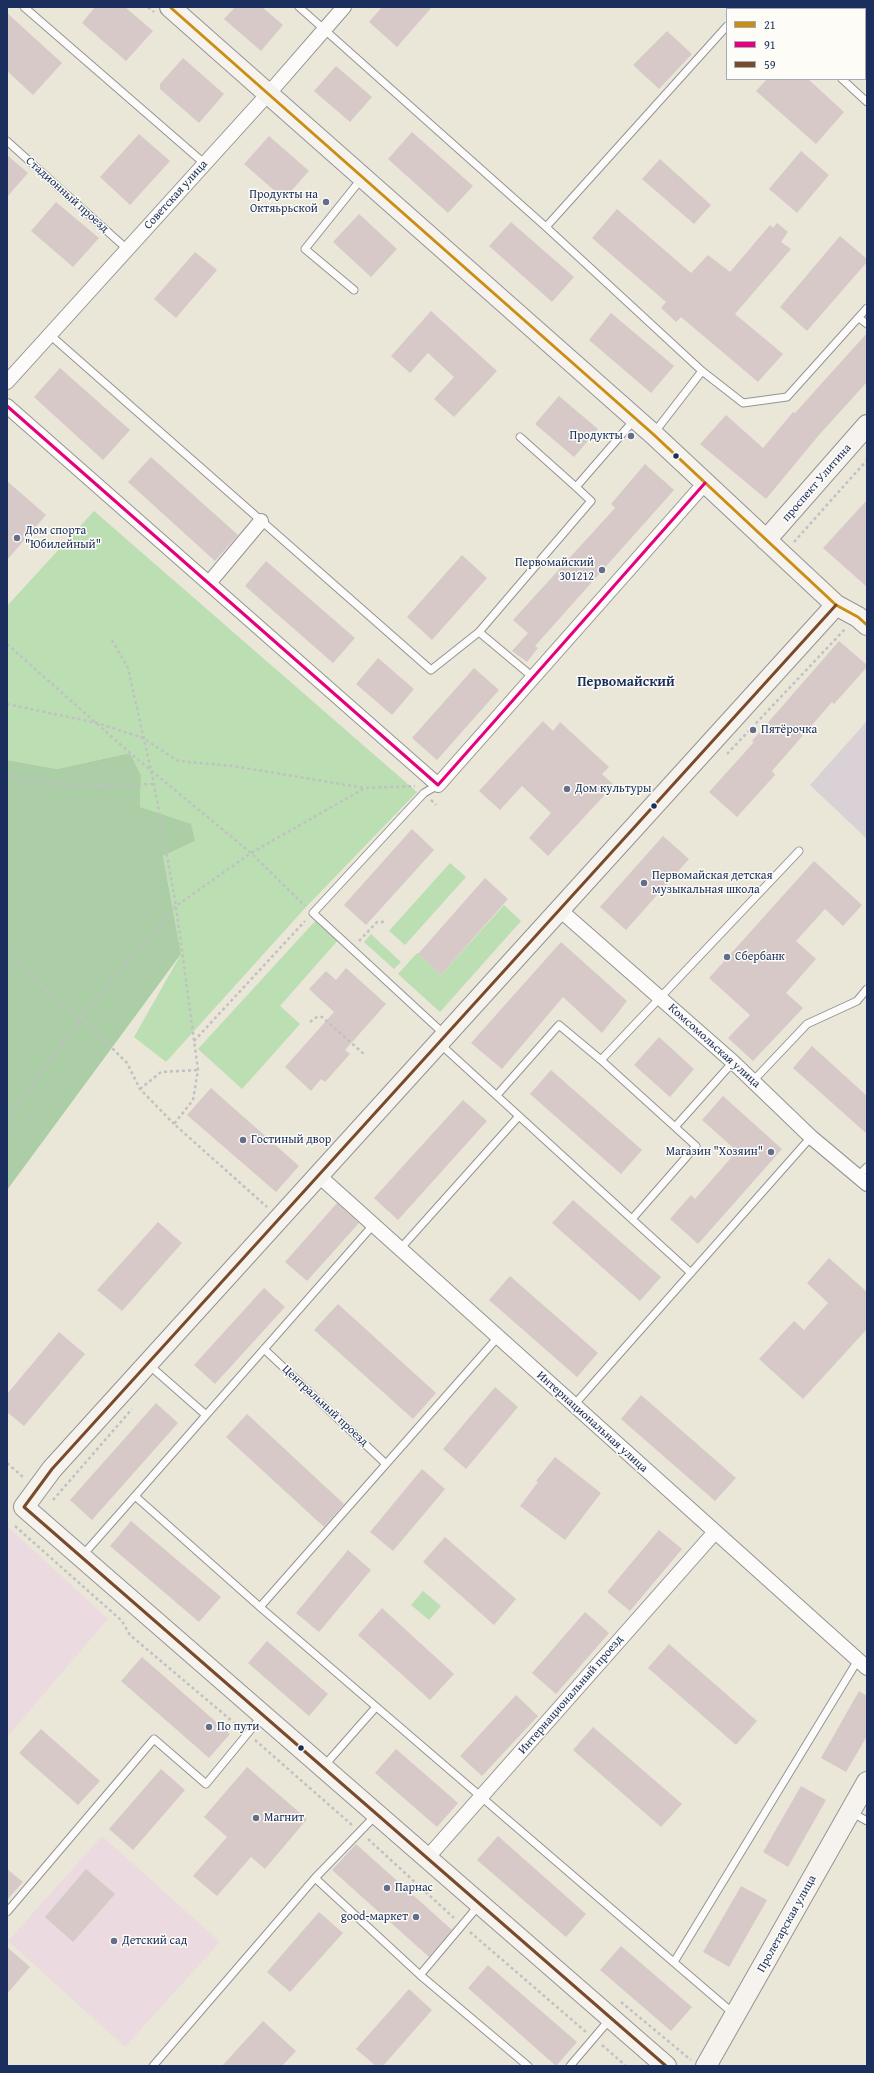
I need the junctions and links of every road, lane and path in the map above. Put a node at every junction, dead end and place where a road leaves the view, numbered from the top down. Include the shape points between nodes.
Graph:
1 (170, 7) edge
2 (299, 7) edge
3 (344, 7) edge
4 (26, 8) edge
5 (726, 27) edge
6 (324, 29) junction
7 (843, 80) edge
8 (268, 94) junction
9 (867, 102) edge
10 (7, 141) edge
11 (204, 164) junction
12 (362, 178) junction
13 (546, 227) junction
14 (127, 249) junction
15 (354, 290) dead end
16 (867, 308) edge
17 (859, 318) junction
18 (867, 324) edge
19 (50, 335) junction
20 (702, 370) junction
21 (7, 382) edge
22 (7, 406) edge
23 (635, 419) junction
24 (867, 425) edge
25 (653, 434) junction
26 (520, 437) dead end
27 (867, 460) edge
28 (705, 484) junction
29 (576, 487) junction
30 (261, 521) junction
31 (766, 540) junction
32 (792, 544) dead end
33 (209, 583) junction
34 (836, 605) junction
35 (858, 626) edge
36 (478, 632) junction
37 (112, 640) dead end
38 (7, 644) edge
39 (534, 678) junction
40 (7, 704) edge
41 (97, 723) junction
42 (143, 738) junction
43 (722, 758) dead end
44 (149, 766) junction
45 (7, 776) edge
46 (154, 784) junction
47 (438, 785) junction
48 (365, 788) junction
49 (799, 851) dead end
50 (251, 853) junction
51 (298, 898) dead end
52 (176, 906) junction
53 (560, 910) junction
54 (313, 913) junction
55 (384, 922) dead end
56 (352, 949) junction
57 (7, 951) edge
58 (867, 990) edge
59 (661, 998) junction
60 (81, 1017) junction
61 (310, 1022) dead end
62 (442, 1039) junction
63 (194, 1041) junction
64 (365, 1055) dead end
65 (601, 1060) junction
66 (733, 1062) junction
67 (198, 1070) junction
68 (752, 1081) junction
69 (140, 1089) junction
70 (497, 1095) junction
71 (519, 1116) junction
72 (7, 1121) edge
73 (174, 1124) junction
74 (675, 1127) junction
75 (811, 1137) junction
76 (318, 1175) junction
77 (864, 1176) edge
78 (279, 1219) junction
79 (632, 1219) junction
80 (374, 1224) junction
81 (400, 1249) junction
82 (691, 1273) junction
83 (498, 1337) junction
84 (264, 1349) junction
85 (148, 1363) junction
86 (136, 1405) dead end
87 (574, 1405) junction
88 (206, 1415) junction
89 (7, 1463) edge
90 (386, 1464) junction
91 (26, 1480) dead end
92 (135, 1496) junction
93 (48, 1505) dead end
94 (15, 1526) dead end
95 (715, 1532) junction
96 (81, 1557) junction
97 (260, 1607) junction
98 (862, 1664) edge
99 (376, 1707) junction
100 (263, 1715) junction
101 (247, 1734) junction
102 (323, 1767) junction
103 (867, 1782) edge
104 (481, 1797) junction
105 (849, 1811) junction
106 (377, 1814) junction
107 (867, 1821) edge
108 (359, 1831) junction
109 (427, 1858) junction
110 (315, 1878) junction
111 (480, 1904) junction
112 (7, 1912) edge
113 (462, 1925) junction
114 (674, 1962) junction
115 (420, 1975) junction
116 (619, 2000) dead end
117 (736, 2016) junction
118 (611, 2018) junction
119 (594, 2038) junction
120 (699, 2063) edge
121 (152, 2066) edge
122 (528, 2066) edge
123 (570, 2066) edge
124 (626, 2066) edge
125 (666, 2066) edge

1 - 8 street
2 - 6 lane
3 - 6 street, Советская улица
4 - 11 lane
5 - 13 lane
6 - 8 street, Советская улица
6 - 13 lane
7 - 9 lane
8 - 11 street, Советская улица
8 - 12 street
10 - 14 lane, Стадионный проезд
11 - 14 street, Советская улица
12 - 15 lane via 305,249
12 - 23 street
13 - 20 lane
14 - 19 street, Советская улица
16 - 17 lane
17 - 18 lane
17 - 20 lane via 787,397 742,403
19 - 21 street, Советская улица
19 - 30 lane
20 - 25 lane
22 - 33 street
23 - 25 street
23 - 29 lane
24 - 31 street, проспект Улитина
25 - 28 street
26 - 29 lane
27 - 32 path
28 - 31 street
28 - 39 street
29 - 36 lane via 591,501
30 - 33 street
30 - 36 lane via 431,670
31 - 34 street
33 - 47 street
34 - 35 street via 858,617
34 - 53 street
35 - 43 path
36 - 39 lane
37 - 42 path via 128,668
38 - 41 path
39 - 47 street
40 - 41 path
41 - 42 path
41 - 44 path
42 - 44 path
42 - 48 path via 178,761 233,766
44 - 46 path
44 - 50 path
45 - 46 path via 71,786
46 - 52 path
47 - 48 path
47 - 54 lane via 424,793
48 - 50 path
49 - 59 lane
50 - 51 path
50 - 52 path
52 - 60 path
52 - 63 path
53 - 59 street, Комсомольская улица
53 - 62 street
54 - 56 lane
54 - 63 path
55 - 56 path via 377,922
56 - 62 lane
57 - 60 path via 53,998
58 - 68 lane via 857,1001 807,1024
59 - 65 lane
59 - 66 street, Комсомольская улица
60 - 69 path via 127,1063
60 - 72 path
61 - 64 path via 321,1016
62 - 70 lane
62 - 76 street
63 - 67 path
65 - 70 lane via 559,1025
65 - 74 lane
66 - 68 street, Комсомольская улица
66 - 74 lane
67 - 69 path via 161,1072
67 - 73 path via 193,1100
68 - 75 street, Комсомольская улица
69 - 73 path
70 - 71 lane
71 - 79 lane
71 - 81 lane
73 - 78 path
74 - 79 lane via 696,1146
75 - 77 street, Комсомольская улица
75 - 82 lane
76 - 78 street
76 - 80 street, Интернациональная улица
78 - 85 street
79 - 82 lane
80 - 81 street, Интернациональная улица
80 - 84 lane
81 - 83 street, Интернациональная улица
82 - 87 lane
83 - 87 street, Интернациональная улица
83 - 90 lane
84 - 88 lane
84 - 90 lane, Центральный проезд
85 - 88 lane
85 - 96 street via 52,1469 24,1507
86 - 93 path
87 - 95 street, Интернациональная улица
88 - 92 lane
89 - 91 path
90 - 97 lane
92 - 96 lane
92 - 97 lane
94 - 101 path via 122,1621 130,1635
95 - 98 street, Интернациональная улица
95 - 104 street, Интернациональный проезд
96 - 100 street
97 - 99 lane
98 - 114 lane
99 - 102 lane
99 - 104 lane
100 - 101 lane
100 - 102 street
101 - 108 path
101 - 112 lane via 206,1784 154,1739
102 - 106 street
103 - 105 street, Пролетарская улица
104 - 109 street, Интернациональный проезд
104 - 114 lane
105 - 107 lane
105 - 117 street, Пролетарская улица
106 - 108 lane
106 - 109 street
108 - 110 lane
108 - 113 path
109 - 111 street
110 - 115 lane
110 - 121 lane
111 - 113 lane
111 - 118 street
113 - 115 lane
113 - 119 path
114 - 117 lane
115 - 122 lane
116 - 120 path
117 - 120 street, Пролетарская улица
118 - 119 lane
118 - 125 street
119 - 123 lane
119 - 124 path

